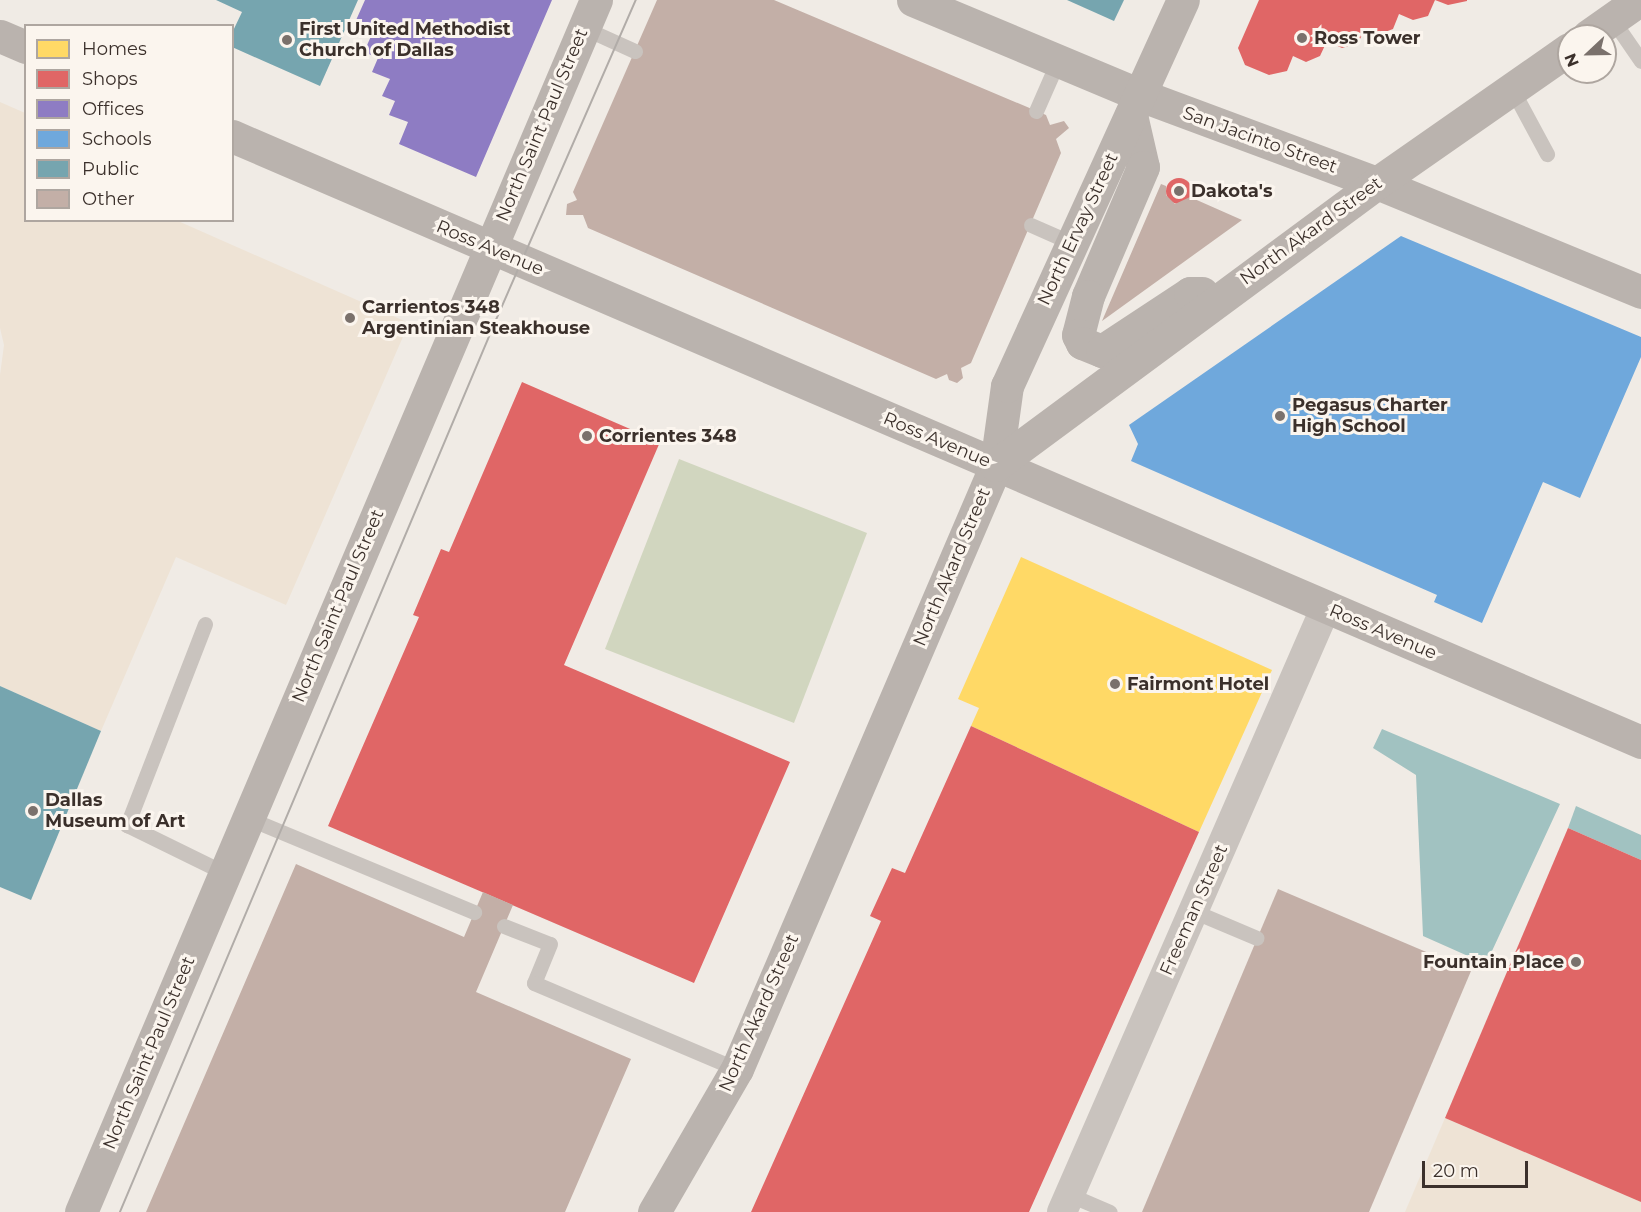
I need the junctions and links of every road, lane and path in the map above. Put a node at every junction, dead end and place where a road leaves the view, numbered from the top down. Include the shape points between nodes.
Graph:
1 (913, 0) edge
2 (1183, 0) edge
3 (1639, 0) edge
4 (590, 14) edge
5 (1606, 24) edge
6 (0, 36) edge
7 (1617, 42) edge
8 (24, 46) edge
9 (635, 51) dead end
10 (1557, 58) edge
11 (1058, 61) junction
12 (1641, 62) edge
13 (1512, 89) junction
14 (1135, 105) junction
15 (1036, 111) dead end
16 (234, 137) edge
17 (1547, 154) dead end
18 (1377, 183) junction
19 (1031, 225) dead end
20 (1072, 243) junction
21 (490, 248) junction
22 (1229, 292) junction
23 (1641, 292) edge
24 (996, 465) junction
25 (1326, 608) junction
26 (205, 624) dead end
27 (1641, 742) edge
28 (248, 819) junction
29 (225, 873) junction
30 (474, 912) dead end
31 (1194, 912) junction
32 (504, 926) dead end
33 (1257, 938) dead end
34 (737, 1068) junction
35 (1066, 1204) edge
36 (81, 1212) edge
37 (654, 1212) edge
38 (1110, 1212) edge

1 - 11 main road, San Jacinto Street
2 - 14 main road, North Ervay Street
3 - 5 main road
4 - 9 lane
4 - 21 main road, North Saint Paul Street
6 - 8 main road
7 - 12 lane
10 - 13 main road, North Akard Street
11 - 14 main road, San Jacinto Street
11 - 15 lane
13 - 17 lane
13 - 18 main road, North Akard Street
14 - 18 main road, San Jacinto Street
14 - 20 main road, North Ervay Street
14 - 22 main road via 1143,167 1088,296 1078,325 1082,343 1102,351 1190,293
16 - 21 main road, Ross Avenue
18 - 22 main road, North Akard Street
18 - 23 main road, San Jacinto Street
19 - 20 lane
20 - 24 main road, North Ervay Street via 1007,386
21 - 24 main road, Ross Avenue
21 - 28 main road, North Saint Paul Street
22 - 24 main road, North Akard Street
24 - 25 main road, Ross Avenue
24 - 34 main road, North Akard Street
25 - 27 main road, Ross Avenue
25 - 31 street, Freeman Street
26 - 29 lane via 127,825
28 - 29 main road, North Saint Paul Street
28 - 30 lane
29 - 36 main road, North Saint Paul Street
31 - 33 lane
31 - 35 street, Freeman Street
32 - 34 lane via 550,944 534,983
34 - 37 main road, North Akard Street
35 - 38 lane

